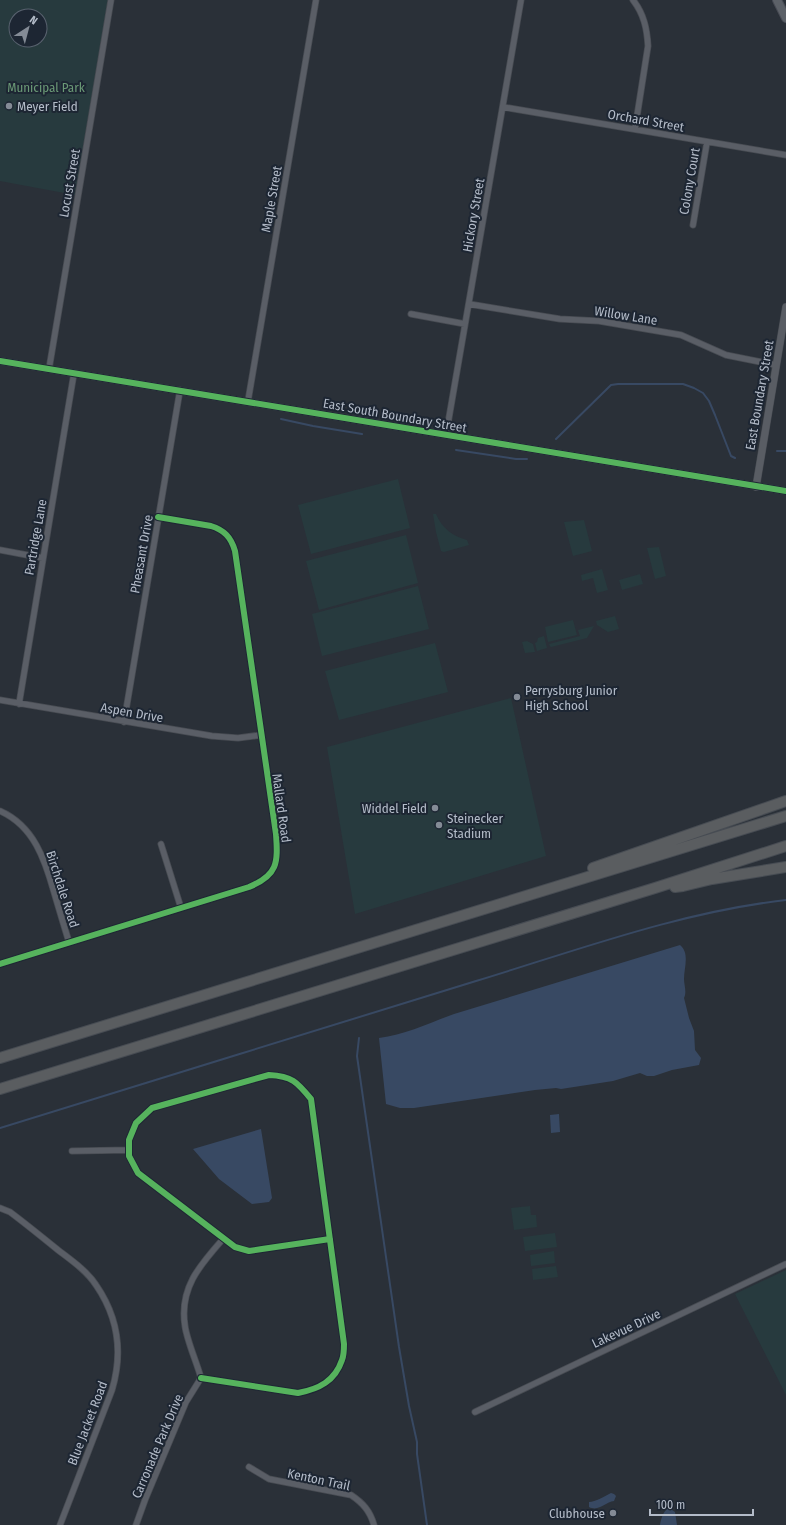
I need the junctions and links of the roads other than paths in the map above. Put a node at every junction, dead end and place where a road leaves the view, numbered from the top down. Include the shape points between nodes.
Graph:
1 (112, 0) edge
2 (316, 0) edge
3 (521, 0) edge
4 (633, 0) edge
5 (777, 0) edge
6 (786, 18) edge
7 (503, 107) junction
8 (634, 129) junction
9 (707, 142) junction
10 (786, 155) edge
11 (693, 225) dead end
12 (469, 304) junction
13 (786, 307) edge
14 (411, 314) dead end
15 (465, 324) junction
16 (784, 331) edge
17 (0, 361) edge
18 (776, 365) junction
19 (49, 369) junction
20 (74, 373) junction
21 (180, 390) junction
22 (248, 401) junction
23 (446, 435) junction
24 (756, 487) junction
25 (786, 491) edge
26 (158, 517) junction
27 (0, 550) edge
28 (43, 558) junction
29 (0, 700) edge
30 (19, 704) junction
31 (124, 722) junction
32 (261, 735) junction
33 (786, 801) edge
34 (0, 811) edge
35 (786, 816) edge
36 (161, 844) dead end
37 (786, 846) edge
38 (786, 867) edge
39 (656, 888) junction
40 (181, 908) junction
41 (484, 908) junction
42 (69, 942) junction
43 (0, 964) edge
44 (0, 1058) edge
45 (0, 1089) edge
46 (129, 1150) junction
47 (72, 1151) dead end
48 (0, 1208) edge
49 (223, 1239) junction
50 (330, 1239) junction
51 (786, 1264) edge
52 (202, 1378) junction
53 (475, 1412) dead end
54 (249, 1466) dead end
55 (60, 1525) edge
56 (136, 1525) edge
57 (374, 1525) edge

1 - 19 street, Locust Street
2 - 22 street, Maple Street
3 - 7 street, Hickory Street
4 - 8 street via 644,19 648,36
5 - 6 main road
7 - 8 street, Orchard Street
7 - 12 street, Hickory Street
8 - 9 street, Orchard Street
9 - 10 street, Orchard Street
9 - 11 street, Colony Court
12 - 15 street, Hickory Street
12 - 18 street, Willow Lane via 681,335 726,355
13 - 16 street, East Boundary Street
14 - 15 street
15 - 23 street, Hickory Street
16 - 18 street, East Boundary Street
17 - 19 street, East South Boundary Street
18 - 24 street, East Boundary Street
19 - 20 street, East South Boundary Street
20 - 21 street, East South Boundary Street
20 - 28 street, Partridge Lane
21 - 22 street, East South Boundary Street
21 - 26 street, Pheasant Drive
22 - 23 street, East South Boundary Street
23 - 24 street, East South Boundary Street
24 - 25 street, East South Boundary Street
26 - 31 street, Pheasant Drive
26 - 32 street, Mallard Road via 218,528 228,535 236,551
27 - 28 street
28 - 30 street, Partridge Lane
29 - 30 street, Aspen Drive
30 - 31 street, Aspen Drive
31 - 32 street, Aspen Drive via 228,738
32 - 40 street, Mallard Road via 277,850 274,869 267,878 258,883
33 - 41 highway
34 - 42 street, Birchdale Road via 22,826 37,844
35 - 41 highway
36 - 40 street
37 - 39 highway
38 - 39 highway via 683,886
39 - 45 highway
40 - 42 street, Mallard Road
41 - 44 highway
42 - 43 street, Mallard Road
46 - 47 street
46 - 49 street via 129,1156 138,1173
46 - 50 street via 129,1140 136,1123 152,1108 269,1075 283,1076 299,1084 311,1099
48 - 55 street, Blue Jacket Road via 10,1212 78,1266 96,1284 107,1303 118,1338 117,1368 112,1390
49 - 50 street via 235,1247 249,1251
49 - 52 street via 201,1263 194,1275 184,1307 185,1326
50 - 52 street via 344,1344 342,1360 324,1385 298,1393
51 - 53 street, Lakevue Drive
52 - 56 street, Carronade Park Drive via 186,1402
54 - 57 street, Kenton Trail via 269,1479 350,1495 368,1510

